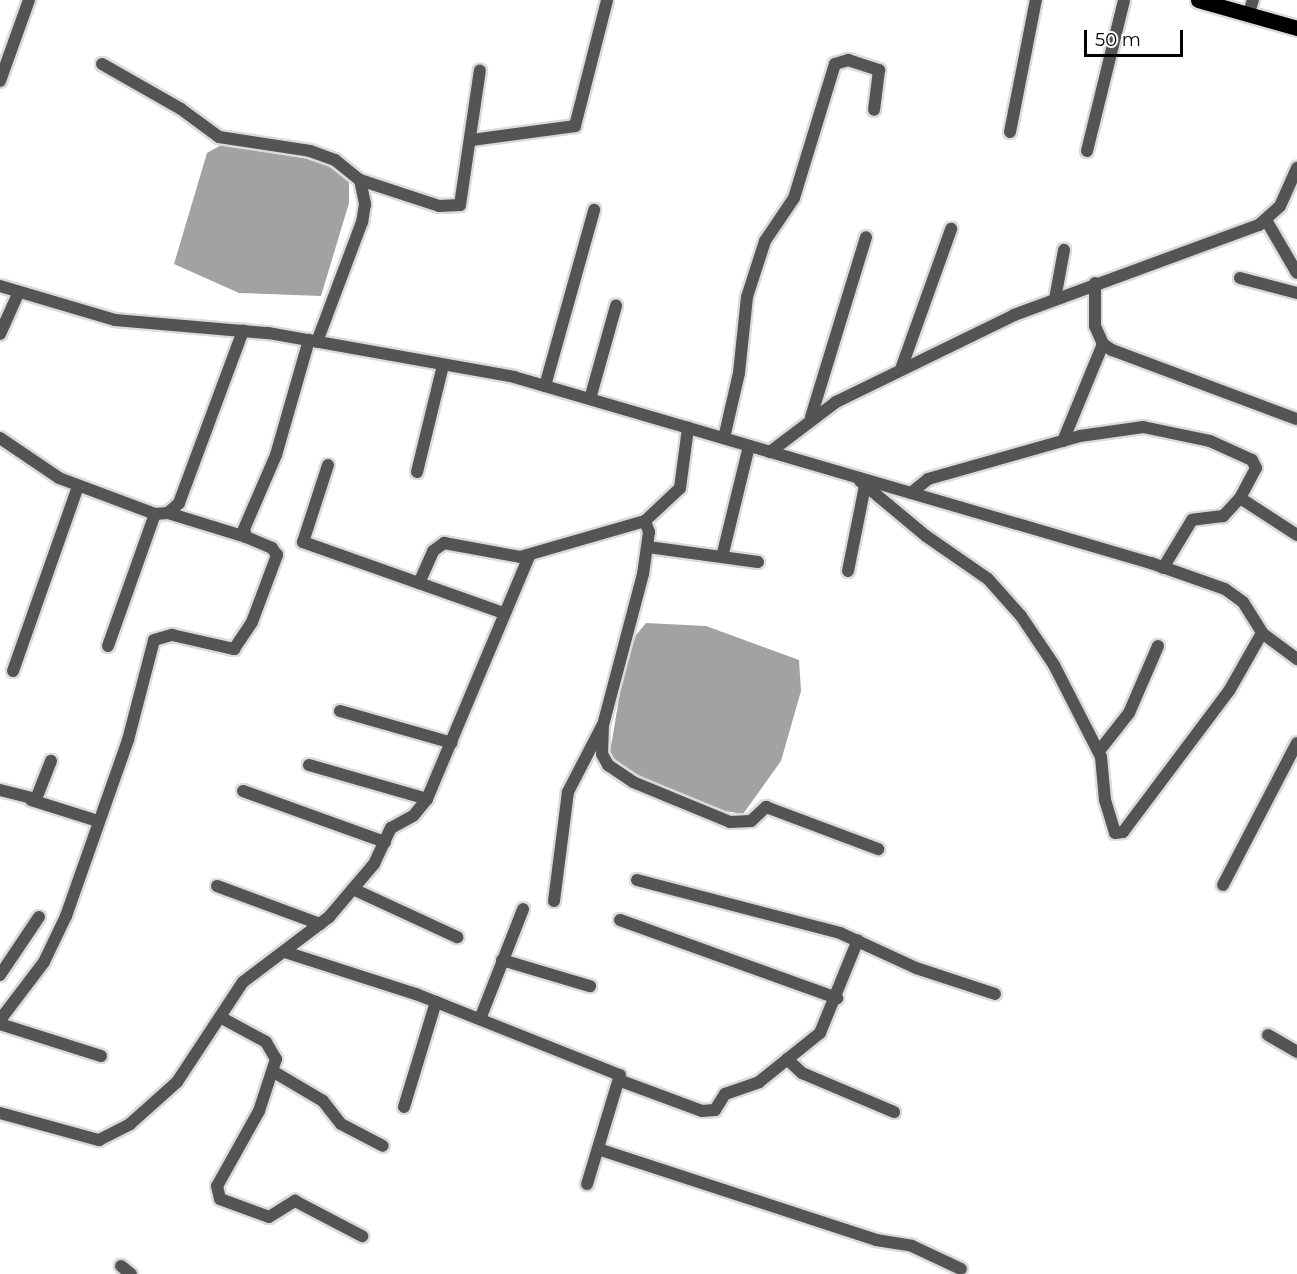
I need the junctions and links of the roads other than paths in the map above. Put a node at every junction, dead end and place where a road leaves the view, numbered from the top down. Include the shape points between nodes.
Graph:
1 (29, 0) edge
2 (607, 0) edge
3 (1036, 0) edge
4 (1124, 0) edge
5 (1198, 0) edge
6 (1252, 0) edge
7 (1248, 16) junction
8 (1297, 28) edge
9 (102, 64) dead end
10 (480, 70) dead end
11 (0, 81) edge
12 (874, 110) dead end
13 (1010, 132) dead end
14 (472, 140) junction
15 (1087, 151) dead end
16 (1297, 168) edge
17 (360, 180) junction
18 (594, 210) dead end
19 (1266, 220) junction
20 (951, 229) dead end
21 (866, 237) dead end
22 (1064, 250) dead end
23 (1297, 273) edge
24 (1240, 278) dead end
25 (1095, 282) junction
26 (0, 286) edge
27 (1297, 293) edge
28 (18, 294) junction
29 (1055, 298) junction
30 (616, 306) dead end
31 (243, 331) junction
32 (0, 334) edge
33 (313, 341) junction
34 (1103, 344) junction
35 (443, 365) junction
36 (901, 369) junction
37 (545, 386) junction
38 (590, 399) junction
39 (811, 417) junction
40 (1297, 419) edge
41 (688, 428) junction
42 (0, 438) edge
43 (724, 438) junction
44 (1063, 441) junction
45 (749, 446) junction
46 (770, 452) junction
47 (328, 465) dead end
48 (417, 472) dead end
49 (855, 477) junction
50 (78, 486) junction
51 (866, 486) junction
52 (911, 493) junction
53 (1240, 498) junction
54 (162, 514) junction
55 (645, 521) junction
56 (1297, 535) edge
57 (246, 537) junction
58 (648, 547) junction
59 (529, 556) junction
60 (722, 557) junction
61 (758, 562) dead end
62 (1163, 568) junction
63 (848, 571) dead end
64 (419, 583) junction
65 (504, 613) junction
66 (1262, 633) junction
67 (108, 646) dead end
68 (1158, 646) dead end
69 (1297, 660) edge
70 (13, 671) dead end
71 (340, 711) dead end
72 (603, 725) junction
73 (452, 743) junction
74 (1297, 743) edge
75 (1098, 751) junction
76 (51, 761) dead end
77 (309, 765) dead end
78 (0, 790) edge
79 (243, 791) dead end
80 (426, 799) junction
81 (31, 800) junction
82 (98, 821) junction
83 (385, 842) junction
84 (878, 849) dead end
85 (637, 880) dead end
86 (1224, 885) dead end
87 (217, 886) dead end
88 (353, 889) junction
89 (554, 901) dead end
90 (523, 909) dead end
91 (39, 917) dead end
92 (620, 920) dead end
93 (320, 924) junction
94 (457, 938) dead end
95 (858, 940) junction
96 (285, 952) junction
97 (502, 960) junction
98 (0, 975) edge
99 (590, 986) dead end
100 (995, 994) dead end
101 (837, 998) junction
102 (436, 1002) junction
103 (220, 1017) junction
104 (480, 1019) junction
105 (0, 1020) edge
106 (0, 1024) edge
107 (1268, 1035) dead end
108 (1297, 1052) edge
109 (102, 1056) dead end
110 (787, 1059) junction
111 (274, 1072) junction
112 (621, 1081) junction
113 (404, 1107) dead end
114 (894, 1112) dead end
115 (0, 1113) edge
116 (383, 1146) dead end
117 (598, 1149) junction
118 (587, 1184) dead end
119 (362, 1236) dead end
120 (961, 1269) dead end

1 - 11 street
2 - 14 street via 575,126
3 - 13 street
4 - 15 street
5 - 7 main road
6 - 7 street
7 - 8 main road
9 - 17 street via 181,109 219,137 310,151 335,160
10 - 14 street
12 - 43 street via 878,68 848,60 835,64 794,198 765,241 747,297 739,373
14 - 17 street via 462,201 455,208
16 - 19 street via 1280,206
17 - 33 street via 365,204 362,222
18 - 37 street
19 - 23 street
19 - 25 street via 1234,237
20 - 36 street
21 - 39 street
22 - 29 street
24 - 27 street
25 - 29 street
25 - 34 street via 1095,326
26 - 28 street
28 - 31 street via 114,320
28 - 32 street
29 - 36 street
30 - 38 street
31 - 33 street
31 - 54 street via 179,503
33 - 35 street
33 - 57 street via 296,398 244,529
34 - 40 street
34 - 44 street
35 - 37 street
35 - 48 street
36 - 39 street
37 - 38 street
38 - 41 street
39 - 46 street
41 - 43 street
41 - 55 street via 680,488
42 - 50 street
43 - 45 street
44 - 52 street via 928,479
44 - 53 street via 1143,427 1210,441 1255,463
45 - 46 street
45 - 60 street
46 - 49 street
47 - 64 street via 303,542
49 - 51 street
49 - 52 street
50 - 54 street
50 - 70 street
51 - 63 street
51 - 75 street via 1005,596 1054,664
52 - 62 street
53 - 56 street
53 - 62 street via 1223,516 1192,520
54 - 57 street
54 - 67 street
55 - 58 street
55 - 59 street
57 - 82 street via 272,548 277,555 242,643 230,649 172,635 154,639 125,747
58 - 60 street
58 - 72 street
59 - 64 street via 498,556 444,543 433,550
59 - 65 street
60 - 61 street
62 - 66 street via 1238,596
64 - 65 street
65 - 73 street
66 - 69 street
66 - 75 street via 1229,690 1119,834 1115,833 1105,800
68 - 75 street via 1129,714
71 - 73 street
72 - 84 street via 602,754 608,765 633,782 730,822 751,821 766,807
72 - 89 street via 568,792
73 - 80 street
74 - 86 street
76 - 81 street via 40,794
77 - 80 street
78 - 81 street
79 - 83 street
80 - 83 street via 414,815 392,828
81 - 82 street
82 - 105 street via 55,942
83 - 88 street
85 - 95 street via 791,918
87 - 93 street
88 - 93 street
88 - 94 street
90 - 97 street
91 - 98 street
92 - 101 street
93 - 96 street
95 - 100 street via 897,960
95 - 101 street
96 - 102 street
96 - 103 street via 254,970
97 - 99 street
97 - 104 street
101 - 110 street via 820,1033
102 - 104 street
102 - 113 street
103 - 111 street via 266,1042 276,1059
103 - 115 street via 177,1082 130,1124 107,1137 91,1140
104 - 112 street via 615,1071
106 - 109 street
107 - 108 street
110 - 112 street via 759,1082 725,1094 715,1110 709,1112
110 - 114 street via 802,1073
111 - 116 street via 323,1101 340,1124
111 - 119 street via 217,1194 243,1210 269,1217 295,1201
112 - 117 street
117 - 118 street
117 - 120 street via 876,1240 912,1246

